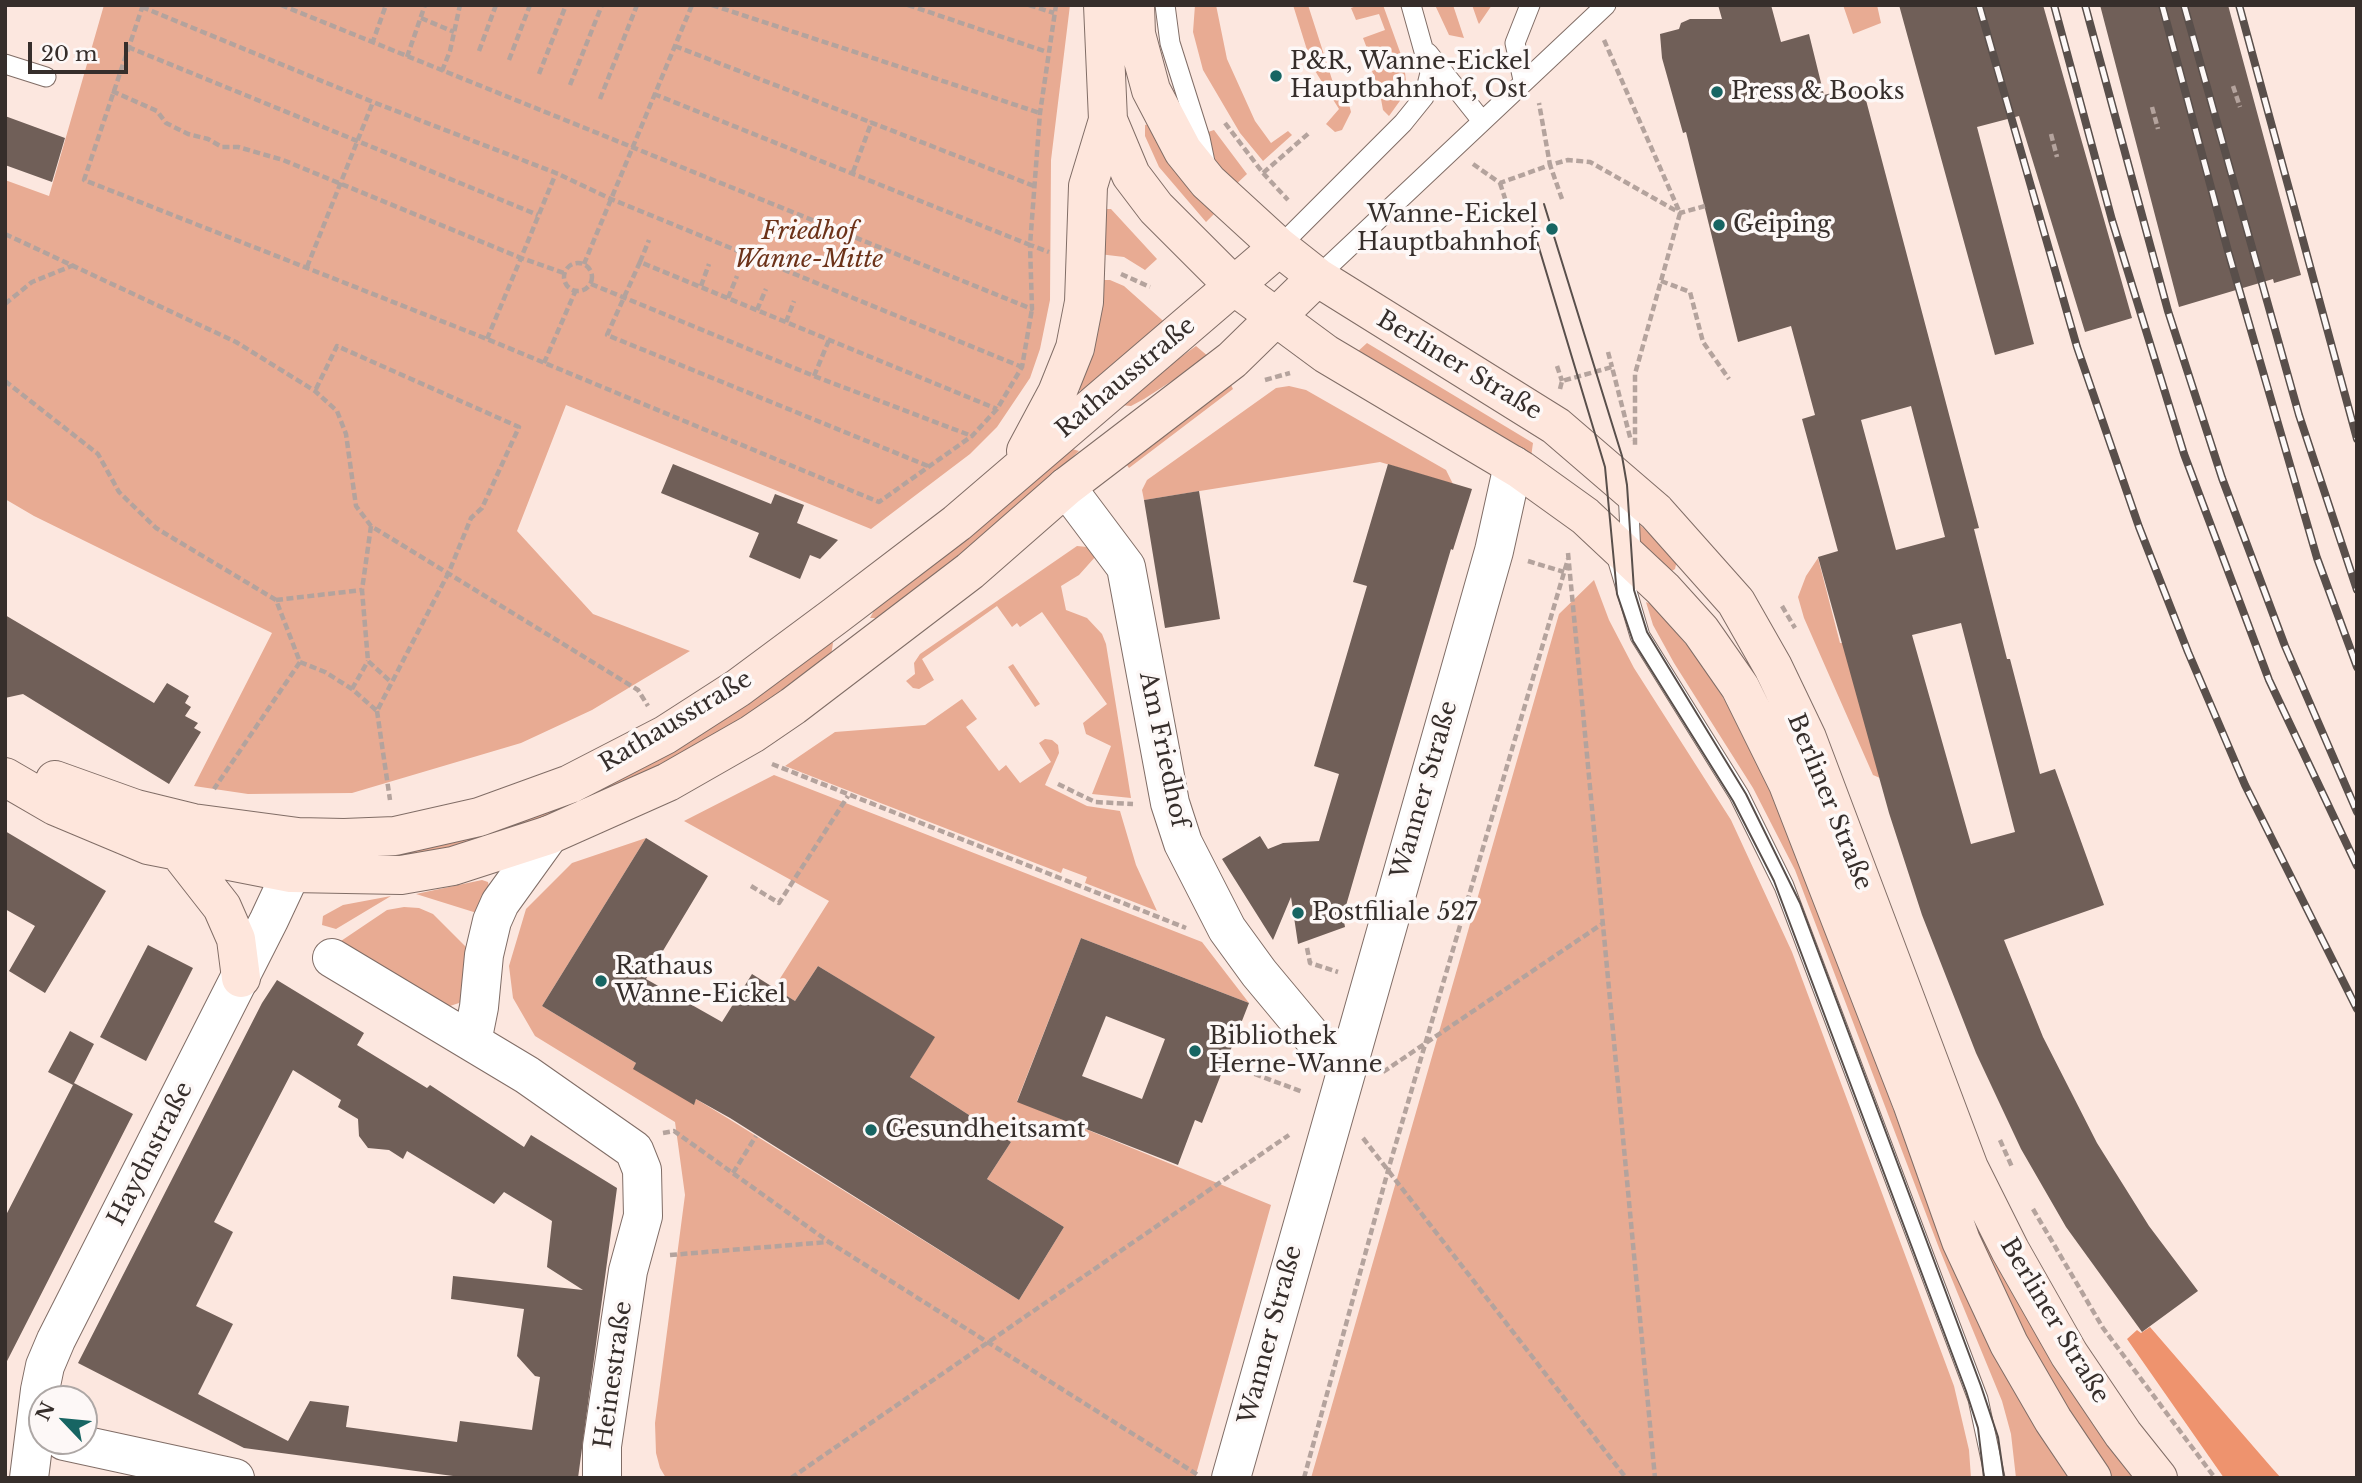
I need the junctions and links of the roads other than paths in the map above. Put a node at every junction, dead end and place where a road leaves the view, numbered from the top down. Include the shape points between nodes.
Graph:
1 (1103, 5) edge
2 (1135, 5) edge
3 (1165, 5) edge
4 (1410, 5) edge
5 (1530, 5) edge
6 (1606, 5) edge
7 (1425, 49) junction
8 (5, 64) edge
9 (46, 77) dead end
10 (1524, 80) junction
11 (1108, 120) junction
12 (1482, 121) junction
13 (1208, 182) junction
14 (1279, 247) junction
15 (1317, 277) junction
16 (1234, 286) junction
17 (1277, 318) junction
18 (1514, 465) junction
19 (1017, 469) junction
20 (1627, 485) junction
21 (1066, 487) junction
22 (1623, 564) junction
23 (835, 616) junction
24 (861, 655) junction
25 (5, 755) edge
26 (5, 778) edge
27 (549, 835) junction
28 (186, 837) junction
29 (294, 855) junction
30 (332, 958) dead end
31 (241, 978) junction
32 (472, 1042) junction
33 (1364, 1064) junction
34 (43, 1385) edge
35 (98, 1451) edge
36 (33, 1455) edge
37 (29, 1478) edge
38 (234, 1478) edge
39 (602, 1478) edge
40 (1231, 1478) edge
41 (1995, 1478) edge
42 (2092, 1478) edge
43 (2158, 1478) edge

1 - 11 main road, Berliner Straße
2 - 13 main road, Berliner Straße via 1136,34 1151,90 1183,151
3 - 13 lane via 1170,43 1200,138
4 - 7 lane
5 - 10 lane via 1515,43
6 - 10 lane
7 - 12 lane
7 - 14 lane via 1430,73 1424,97
8 - 9 lane
10 - 12 lane
11 - 16 main road, Berliner Straße via 1131,175
11 - 19 main road via 1088,186 1084,302 1075,348
12 - 15 lane
13 - 14 main road, Berliner Straße
14 - 15 main road, Berliner Straße
14 - 16 main road
15 - 17 main road
15 - 20 main road, Berliner Straße via 1556,426
16 - 17 main road, Berliner Straße
16 - 19 main road, Rathausstraße
17 - 18 main road, Berliner Straße via 1339,363
17 - 21 main road, Rathausstraße via 1232,360
18 - 22 main road, Berliner Straße via 1546,486
18 - 33 street, Wanner Straße
19 - 23 main road, Rathausstraße via 957,523
20 - 22 lane
20 - 43 main road, Berliner Straße via 1736,603 1773,667 1807,738 1969,1167 2069,1354
21 - 24 main road, Rathausstraße via 970,571
21 - 33 street, Am Friedhof via 1126,567 1170,803 1183,843 1227,929 1319,1045
22 - 41 lane via 1640,636 1738,795 1784,886 1978,1399
22 - 42 main road, Berliner Straße via 1702,631 1766,735 1912,1103 1961,1241 2009,1344
23 - 24 main road
23 - 29 main road, Rathausstraße via 665,735 570,783 479,817
24 - 27 main road, Rathausstraße via 752,734 668,782
25 - 28 main road, Rathausstraße
26 - 28 main road, Rathausstraße via 55,806 148,845
27 - 29 main road, Rathausstraße via 453,866 401,875
27 - 32 street via 492,921
28 - 29 main road, Rathausstraße
28 - 31 main road via 236,939
29 - 31 street, Haydnstraße
30 - 32 street
31 - 34 street, Haydnstraße via 56,1340
32 - 39 street, Heinestraße via 634,1150 642,1170 644,1194 602,1446
33 - 40 street, Wanner Straße via 1322,1099
35 - 38 street
36 - 37 street, Haydnstraße

